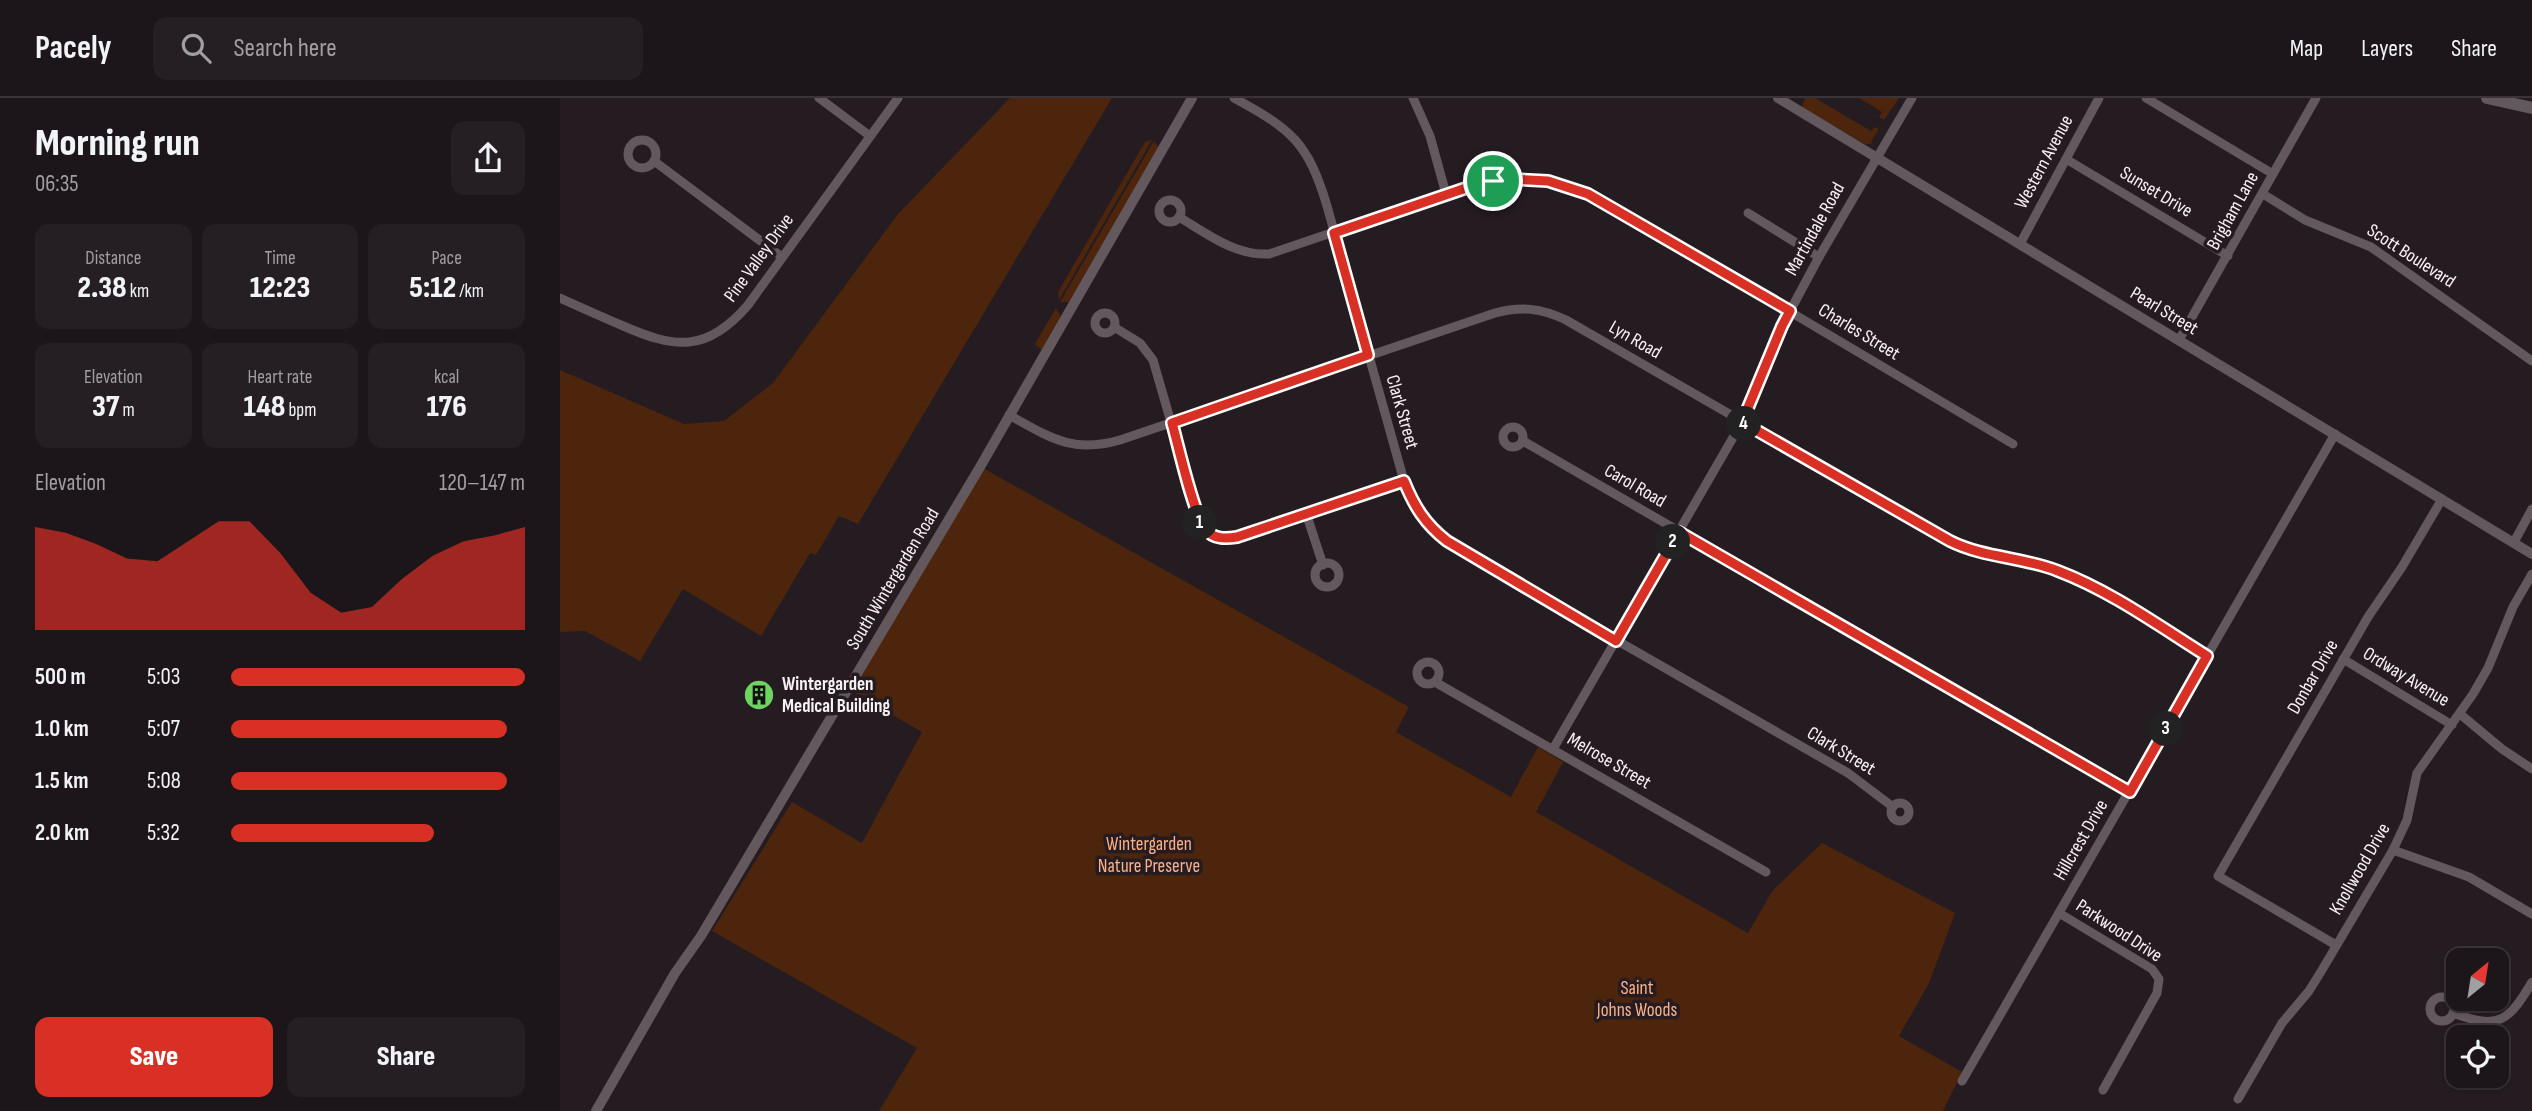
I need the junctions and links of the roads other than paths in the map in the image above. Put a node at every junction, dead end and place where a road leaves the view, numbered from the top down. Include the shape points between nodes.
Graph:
1 (819, 98) edge
2 (898, 98) edge
3 (1192, 98) edge
4 (1234, 98) edge
5 (1413, 98) edge
6 (1778, 98) edge
7 (1912, 98) edge
8 (2099, 98) edge
9 (2146, 98) edge
10 (2316, 98) edge
11 (2487, 98) edge
12 (2532, 108) edge
13 (870, 136) junction
14 (1876, 157) junction
15 (2066, 159) junction
16 (654, 161) dead end
17 (2273, 174) junction
18 (1446, 194) junction
19 (2263, 194) junction
20 (1748, 213) dead end
21 (1179, 216) dead end
22 (1334, 233) junction
23 (2020, 244) junction
24 (2228, 256) junction
25 (782, 257) junction
26 (1819, 257) junction
27 (560, 298) edge
28 (1790, 311) junction
29 (1114, 327) dead end
30 (2179, 340) junction
31 (1368, 355) junction
32 (2532, 361) edge
33 (1009, 415) junction
34 (1742, 422) junction
35 (1172, 423) junction
36 (2335, 434) junction
37 (1523, 441) dead end
38 (2013, 444) dead end
39 (1404, 481) junction
40 (2442, 499) junction
41 (2532, 509) edge
42 (1306, 513) junction
43 (1679, 532) junction
44 (2514, 542) junction
45 (2532, 554) edge
46 (1324, 565) dead end
47 (2532, 574) edge
48 (1616, 641) junction
49 (2207, 656) junction
50 (2343, 659) junction
51 (1435, 682) dead end
52 (2460, 714) junction
53 (2452, 724) junction
54 (1553, 749) junction
55 (2532, 769) edge
56 (2130, 792) junction
57 (1893, 807) dead end
58 (2393, 850) junction
59 (1766, 872) dead end
60 (2059, 913) junction
61 (2532, 914) edge
62 (2336, 945) junction
63 (2532, 982) edge
64 (2453, 1013) dead end
65 (1962, 1081) dead end
66 (2103, 1090) dead end
67 (2238, 1099) dead end
68 (596, 1111) edge

1 - 13 street
2 - 13 street, Pine Valley Drive
3 - 33 street, South Wintergarden Road
4 - 22 street, Clark Street via 1275,122 1301,145 1320,182
5 - 18 street via 1430,136
6 - 14 street, Pearl Street
7 - 14 street, Martindale Road
8 - 15 street, Western Avenue
9 - 17 street
10 - 17 street, Brigham Lane
11 - 12 main road
13 - 25 street, Pine Valley Drive
14 - 23 street, Pearl Street
14 - 26 street, Martindale Road
15 - 23 street, Western Avenue
15 - 24 street, Sunset Drive
16 - 25 street
17 - 19 street, Brigham Lane
18 - 22 street, Charles Street
18 - 28 street, Charles Street via 1511,179 1566,185 1610,205
19 - 24 street, Brigham Lane
19 - 32 street, Scott Boulevard via 2305,220 2371,247
20 - 26 street
21 - 22 street, Charles Street via 1227,244 1256,254
22 - 31 street, Clark Street
23 - 30 street, Pearl Street
24 - 30 street, Brigham Lane
25 - 27 street, Pine Valley Drive via 736,319 717,334 695,342 660,340
26 - 28 street, Martindale Road
28 - 34 street, Martindale Road
28 - 38 street, Charles Street
29 - 35 street via 1150,354
30 - 36 street, Pearl Street
31 - 34 street, Lyn Road via 1494,313 1531,308 1566,320
31 - 35 street, Lyn Road
31 - 39 street, Clark Street
33 - 35 street, Lyn Road via 1051,439 1086,446 1116,442
33 - 68 street, South Wintergarden Road
34 - 43 street, Martindale Road
34 - 49 street, Lyn Road via 1950,541 1973,551 2057,570
35 - 42 street via 1200,523 1210,534 1228,538
36 - 40 street, Pearl Street
36 - 49 street, Hillcrest Drive
37 - 43 street, Carol Road
39 - 42 street
39 - 48 street, Clark Street via 1418,513 1433,531
40 - 44 street, Pearl Street
40 - 50 street, Donbar Drive
41 - 44 street
42 - 46 street
43 - 48 street, Martindale Road
43 - 56 street, Carol Road
44 - 45 street, Pearl Street
47 - 52 street, Knollwood Drive via 2505,623 2488,668
48 - 54 street, Martindale Road
48 - 57 street, Clark Street via 1848,773
49 - 56 street, Hillcrest Drive
50 - 53 street, Ordway Avenue
50 - 62 street, Donbar Drive via 2218,876
51 - 54 street, Melrose Street
52 - 53 street, Knollwood Drive
52 - 55 street, Ordway Avenue
53 - 58 street, Knollwood Drive via 2417,773 2407,820
54 - 59 street, Melrose Street
56 - 60 street, Hillcrest Drive
58 - 61 street via 2469,877
58 - 62 street, Knollwood Drive
60 - 65 street, Hillcrest Drive
60 - 66 street, Parkwood Drive via 2152,969 2159,979 2151,1004
62 - 67 street, Knollwood Drive via 2309,991 2282,1023
63 - 64 street via 2516,1007 2499,1020 2478,1022

